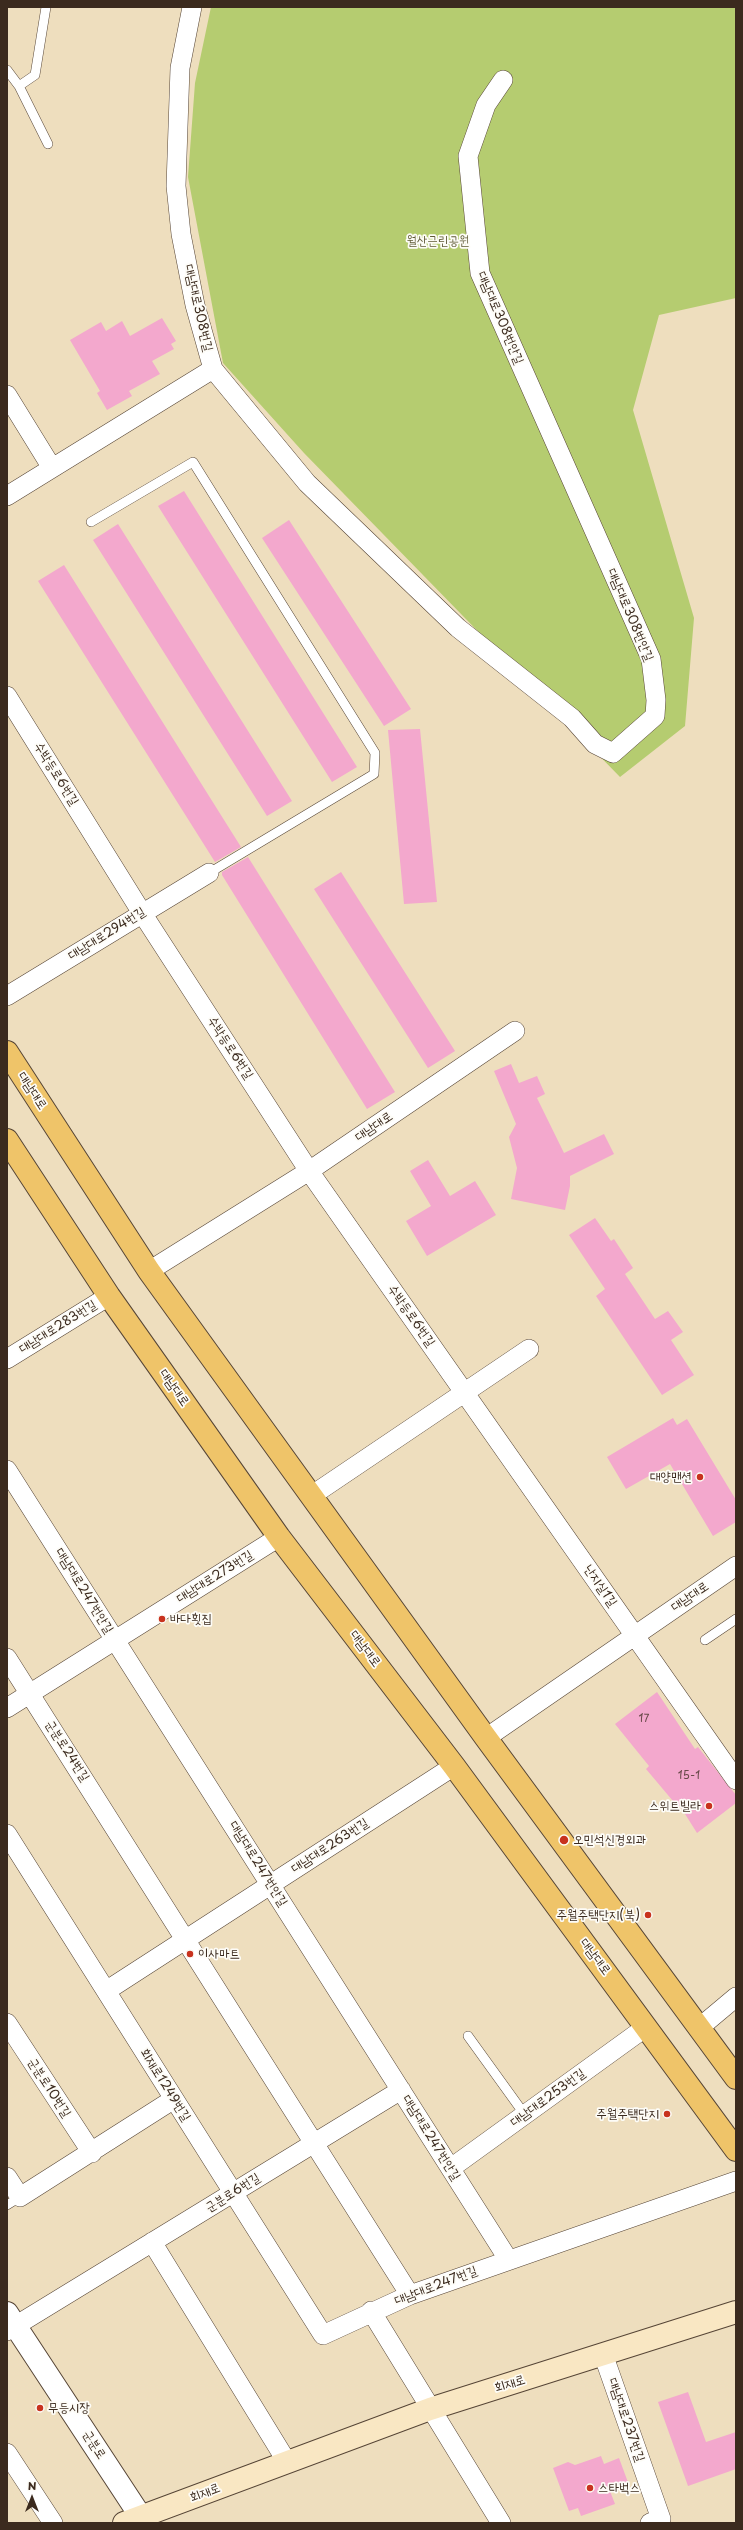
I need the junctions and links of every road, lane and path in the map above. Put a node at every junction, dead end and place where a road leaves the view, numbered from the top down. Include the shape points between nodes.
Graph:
1 (46, 7) edge
2 (192, 7) edge
3 (7, 70) edge
4 (503, 80) dead end
5 (18, 86) junction
6 (48, 144) dead end
7 (213, 369) junction
8 (7, 395) edge
9 (52, 468) junction
10 (7, 496) edge
11 (91, 522) dead end
12 (7, 696) edge
13 (208, 873) joint
14 (142, 912) junction
15 (7, 996) edge
16 (515, 1031) dead end
17 (7, 1052) edge
18 (7, 1140) edge
19 (309, 1171) junction
20 (149, 1271) junction
21 (108, 1296) junction
22 (529, 1349) dead end
23 (7, 1359) edge
24 (464, 1392) junction
25 (7, 1470) edge
26 (311, 1496) junction
27 (279, 1537) junction
28 (736, 1566) edge
29 (736, 1619) edge
30 (634, 1634) junction
31 (115, 1640) junction
32 (705, 1640) dead end
33 (7, 1658) edge
34 (30, 1693) junction
35 (7, 1708) edge
36 (486, 1738) junction
37 (454, 1766) junction
38 (736, 1780) edge
39 (7, 1834) edge
40 (270, 1885) junction
41 (185, 1940) junction
42 (106, 1991) junction
43 (736, 1997) edge
44 (7, 2023) edge
45 (646, 2027) junction
46 (699, 2028) junction
47 (468, 2036) dead end
48 (736, 2078) edge
49 (401, 2090) junction
50 (174, 2099) junction
51 (525, 2115) junction
52 (313, 2144) junction
53 (736, 2150) edge
54 (92, 2153) junction
55 (451, 2168) junction
56 (7, 2176) edge
57 (736, 2181) edge
58 (233, 2193) junction
59 (14, 2201) edge
60 (152, 2242) junction
61 (508, 2259) junction
62 (410, 2294) junction
63 (371, 2311) junction
64 (736, 2312) edge
65 (10, 2323) edge
66 (323, 2335) joint
67 (603, 2354) junction
68 (430, 2409) junction
69 (7, 2453) edge
70 (287, 2462) junction
71 (136, 2521) edge
72 (53, 2523) edge
73 (501, 2523) edge
74 (650, 2523) edge

1 - 5 lane via 35,75
2 - 7 street, 대남대로308번길 via 180,68 176,186 181,234 195,304
3 - 5 lane
4 - 7 street, 대남대로308번안길 via 486,105 468,156 474,236 480,273 651,659 656,700 655,716 645,727 633,733 613,753 595,744 572,718 458,628 312,488
5 - 6 lane
7 - 9 street, 대남대로308번길
8 - 9 street
9 - 10 street, 대남대로308번길
11 - 13 lane via 193,462 375,753 374,774
12 - 14 street, 수박등로6번길
13 - 14 street, 대남대로294번길
14 - 15 street, 대남대로294번길
14 - 19 street, 수박등로6번길
16 - 19 street, 대남대로
17 - 20 main road, 대남대로
18 - 21 main road, 대남대로
19 - 20 street, 대남대로
19 - 24 street, 수박등로6번길
20 - 26 main road, 대남대로
21 - 23 street, 대남대로283번길
21 - 27 main road, 대남대로
22 - 24 street
24 - 26 street
24 - 30 street, 난지실1길
25 - 31 street, 대남대로247번안길
26 - 36 main road, 대남대로
27 - 31 street, 대남대로273번길
27 - 37 main road, 대남대로
28 - 30 street, 대남대로
29 - 32 lane
30 - 36 street, 대남대로
30 - 38 street, 난지실1길
31 - 34 street, 대남대로273번길
31 - 40 street, 대남대로247번안길
33 - 34 street, 군분로24번길
34 - 35 street
34 - 41 street, 군분로24번길
36 - 46 main road, 대남대로
37 - 40 street, 대남대로263번길
37 - 45 main road, 대남대로
39 - 42 street, 회재로1249번길
40 - 41 street, 대남대로263번길
40 - 49 street, 대남대로247번안길
41 - 42 street, 대남대로263번길
41 - 52 street
42 - 50 street, 회재로1249번길
43 - 46 street
44 - 54 street, 군분로10번길
45 - 51 street, 대남대로253번길
45 - 53 main road, 대남대로
46 - 48 main road, 대남대로
47 - 51 lane
49 - 52 street, 군분로6번길
49 - 55 street, 대남대로247번안길
50 - 54 street
50 - 58 street, 회재로1249번길
51 - 55 street, 대남대로253번길
52 - 58 street, 군분로6번길
52 - 62 street
54 - 59 street
55 - 61 street, 대남대로247번안길
56 - 59 street
57 - 61 street, 대남대로247번길
58 - 60 street, 군분로6번길
58 - 66 street, 회재로1249번길
60 - 65 street, 군분로6번길
60 - 70 street
61 - 62 street, 대남대로247번길
62 - 63 street, 대남대로247번길
63 - 66 street, 대남대로247번길
63 - 68 street
64 - 67 main road, 회재로
65 - 71 street, 군분로
67 - 68 main road, 회재로
67 - 74 street, 대남대로237번길 via 661,2519
68 - 70 main road, 회재로
68 - 73 street
69 - 72 street
70 - 71 main road, 회재로

